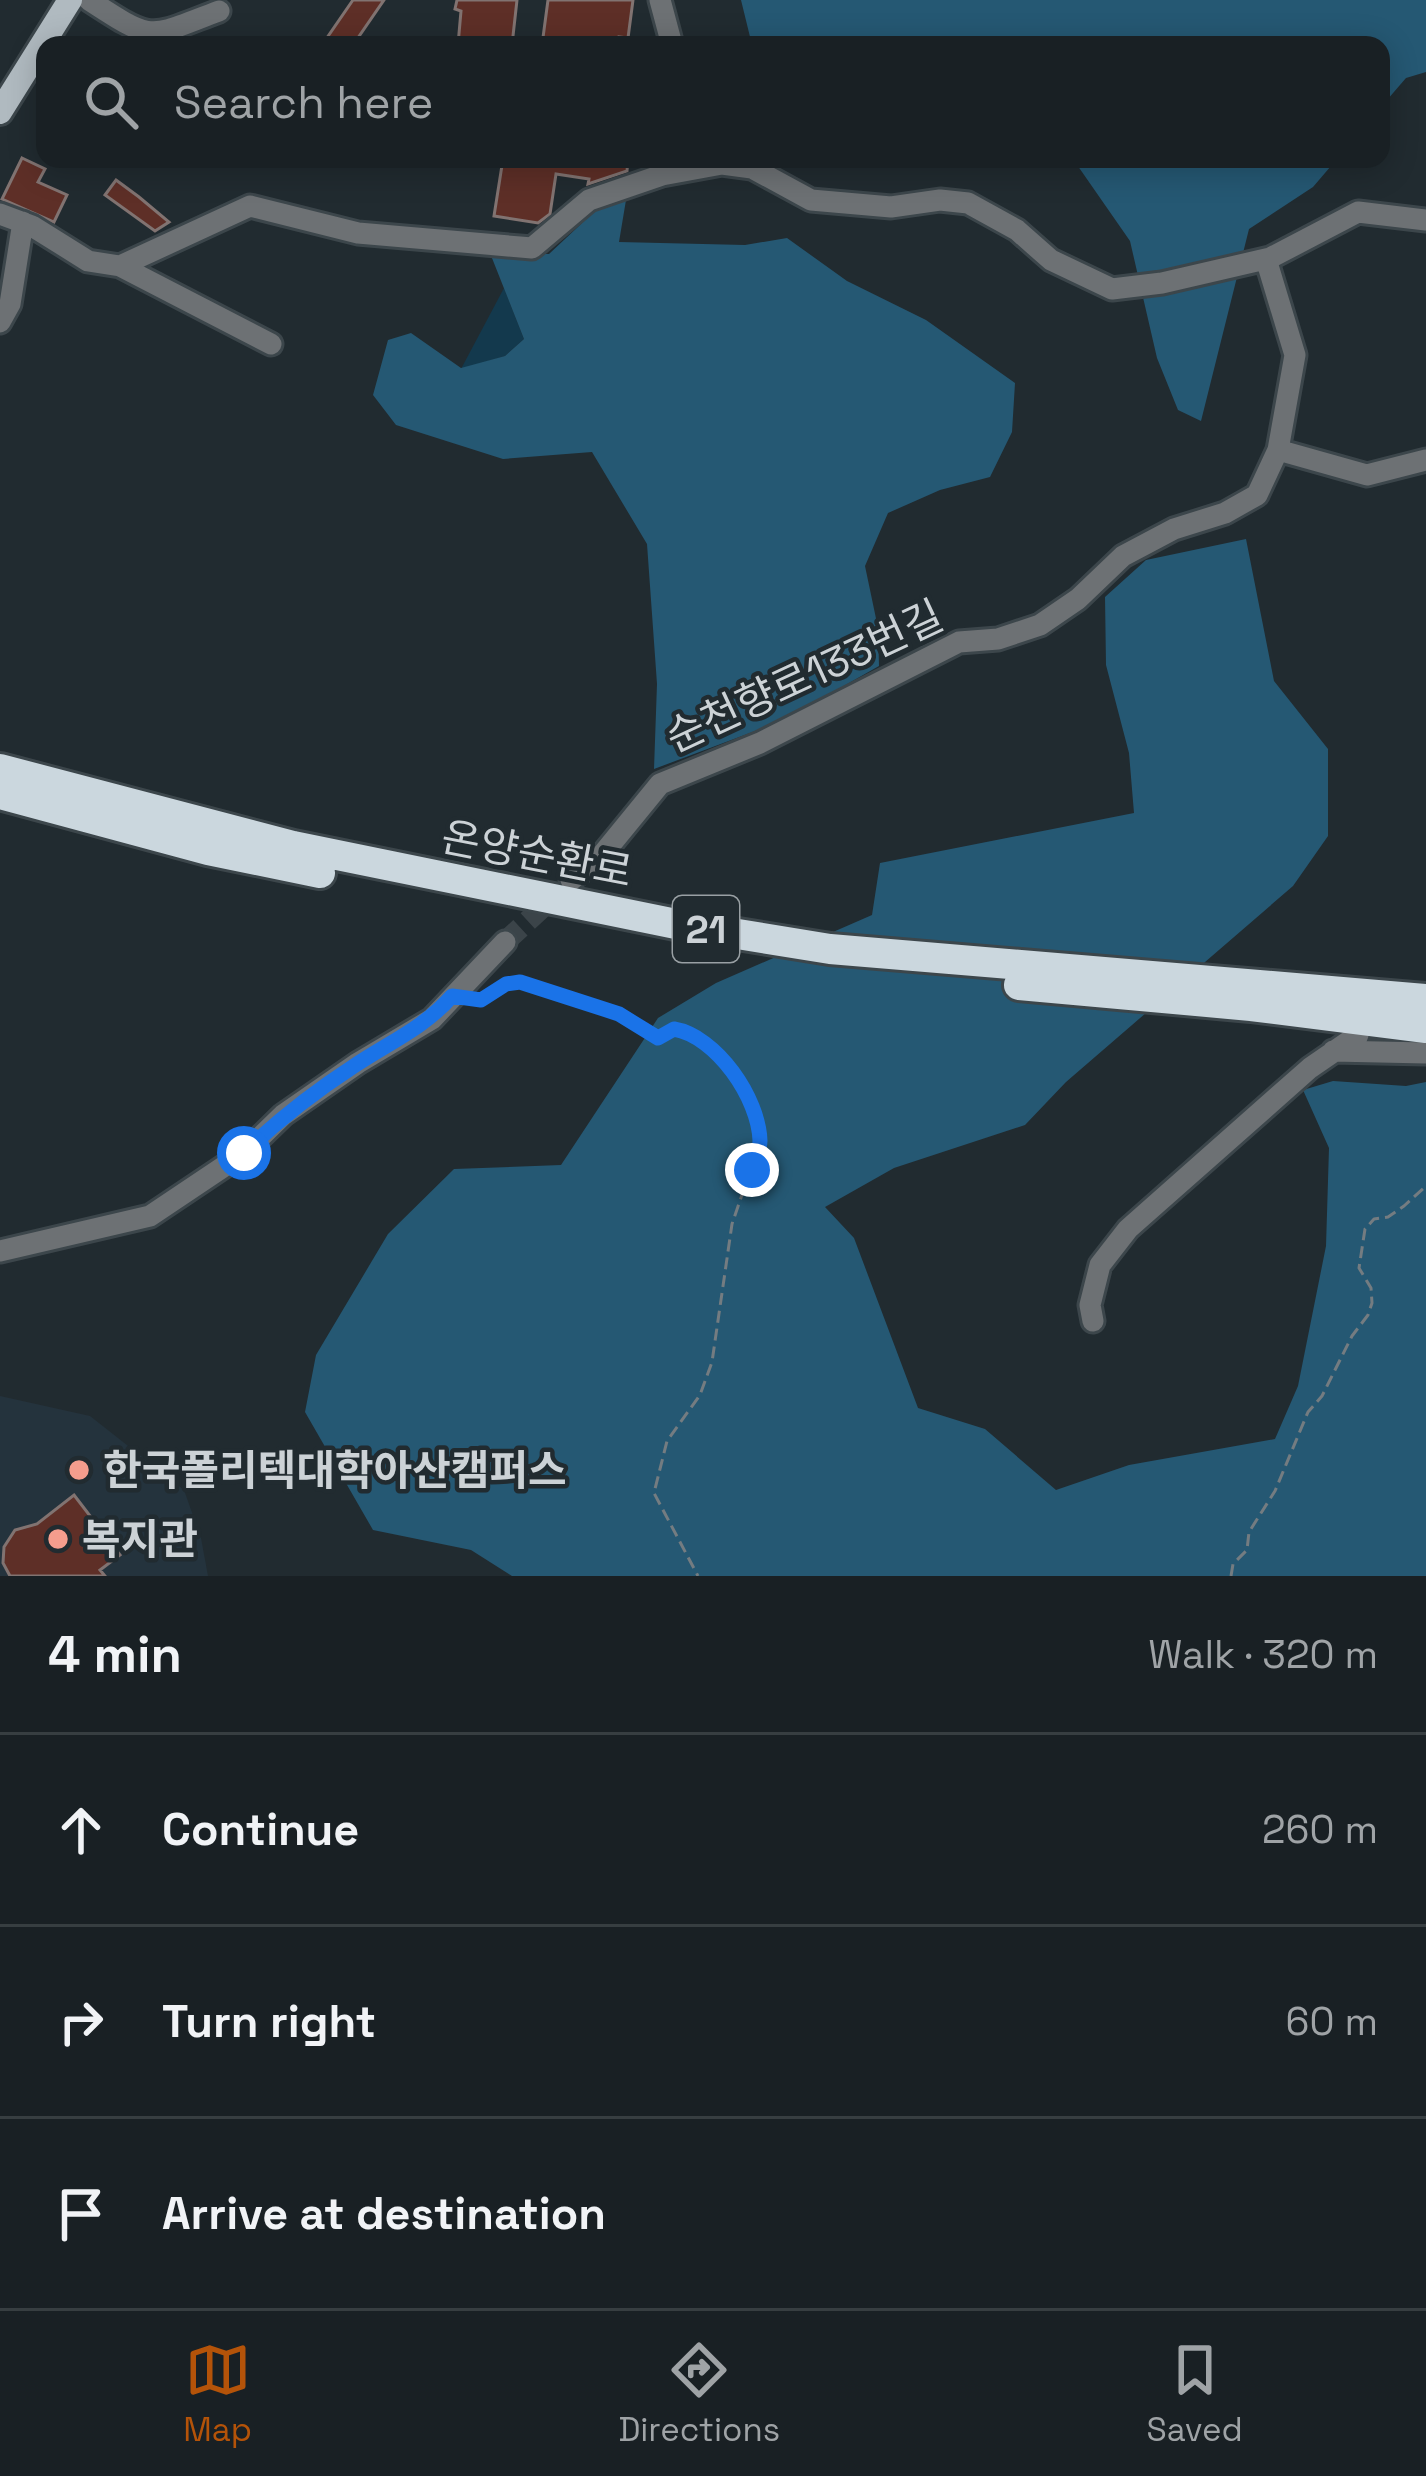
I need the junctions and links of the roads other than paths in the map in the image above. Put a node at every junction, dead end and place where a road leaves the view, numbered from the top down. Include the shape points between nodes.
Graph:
1 (70, 0) edge
2 (89, 0) edge
3 (660, 0) edge
4 (219, 11) dead end
5 (48, 36) edge
6 (670, 36) edge
7 (36, 54) edge
8 (0, 112) edge
9 (700, 168) edge
10 (757, 168) edge
11 (0, 214) edge
12 (1426, 220) edge
13 (23, 222) junction
14 (1266, 259) junction
15 (120, 266) junction
16 (0, 322) edge
17 (271, 344) dead end
18 (1278, 450) junction
19 (1426, 460) edge
20 (0, 769) edge
21 (0, 794) edge
22 (571, 880) tunnel mouth
23 (506, 942) tunnel mouth
24 (1426, 999) edge
25 (1426, 1028) edge
26 (1358, 1035) dead end
27 (1333, 1052) junction
28 (1426, 1053) edge
29 (0, 1252) edge
30 (1093, 1321) dead end

1 - 5 main road
2 - 4 street via 156,34
3 - 6 street
7 - 8 main road
9 - 15 street via 589,200 532,248 358,233 250,206
10 - 14 street via 811,200 968,203 1051,260 1112,289
11 - 13 street
12 - 14 street via 1358,212
13 - 15 street via 88,261
13 - 16 street
14 - 18 street, 순천향로133번길 via 1295,355
15 - 17 street
18 - 19 street via 1367,475
18 - 22 street, 순천향로133번길 via 1257,495 1123,556 1040,625 959,642 660,784
20 - 24 highway, 온양순환로 / 21 via 293,846 698,928 830,949
21 - 25 highway, 온양순환로 / 21 via 208,850 662,940
23 - 29 street via 432,1019 302,1102 150,1216
26 - 27 street
27 - 28 street
27 - 30 street via 1128,1229 1100,1264

